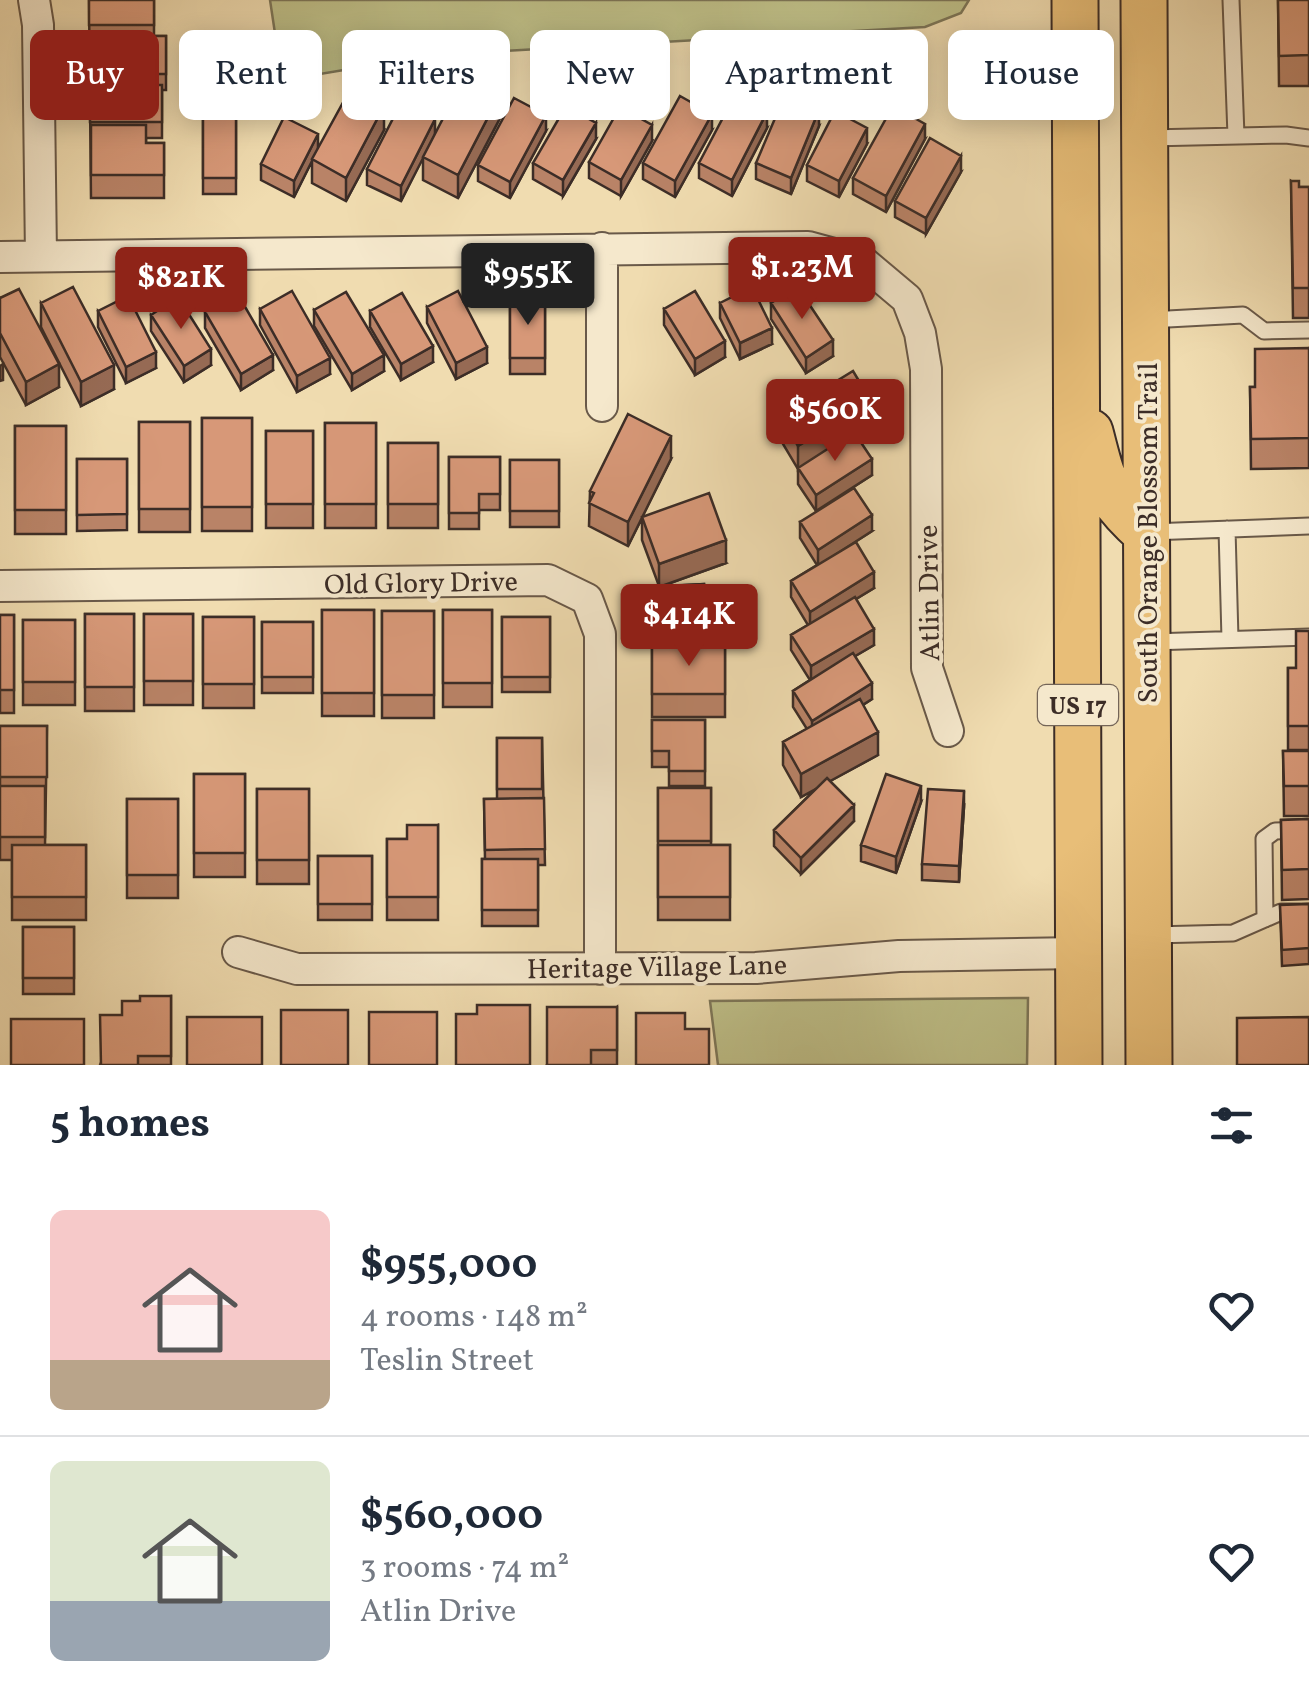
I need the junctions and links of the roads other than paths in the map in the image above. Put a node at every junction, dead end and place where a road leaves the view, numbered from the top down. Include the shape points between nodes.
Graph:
1 (34, 0) edge
2 (1075, 0) edge
3 (1144, 0) edge
4 (1231, 0) edge
5 (1236, 136) junction
6 (1145, 138) junction
7 (1309, 138) edge
8 (602, 248) junction
9 (40, 256) junction
10 (0, 258) edge
11 (1146, 320) junction
12 (1309, 330) edge
13 (1076, 377) junction
14 (602, 406) dead end
15 (1309, 526) edge
16 (1227, 529) junction
17 (1146, 532) junction
18 (1077, 565) junction
19 (0, 586) edge
20 (1309, 637) edge
21 (1230, 639) junction
22 (1147, 642) junction
23 (948, 730) dead end
24 (1309, 830) edge
25 (1309, 912) edge
26 (1265, 919) junction
27 (1148, 935) junction
28 (238, 952) dead end
29 (1079, 953) junction
30 (600, 968) junction
31 (1079, 1065) edge
32 (1149, 1065) edge

1 - 9 street
2 - 13 main road, US 17
3 - 6 main road, South Orange Blossom Trail / US 17
4 - 5 lane
5 - 6 lane
5 - 7 lane
6 - 11 main road, South Orange Blossom Trail / US 17
8 - 9 street, Atlin Drive
8 - 14 street
8 - 23 street, Atlin Drive via 808,247 864,262 907,299 926,369 927,668
9 - 10 street, Atlin Drive
11 - 12 lane via 1243,315 1264,331
11 - 17 main road, South Orange Blossom Trail / US 17
13 - 17 main road via 1103,482 1118,508
13 - 18 main road, US 17
15 - 16 lane
16 - 17 lane
16 - 21 lane
17 - 22 main road, South Orange Blossom Trail / US 17
18 - 22 main road via 1101,576 1121,598
18 - 29 main road, US 17
19 - 30 street, Old Glory Drive via 548,580 587,599 600,634
20 - 21 lane
21 - 22 lane
22 - 27 main road, South Orange Blossom Trail / US 17
24 - 26 lane via 1275,831 1264,839
25 - 26 lane
26 - 27 lane via 1233,932
27 - 32 main road, South Orange Blossom Trail / US 17
28 - 30 street, Heritage Village Lane via 297,968
29 - 30 street, Heritage Village Lane
29 - 31 main road, US 17

